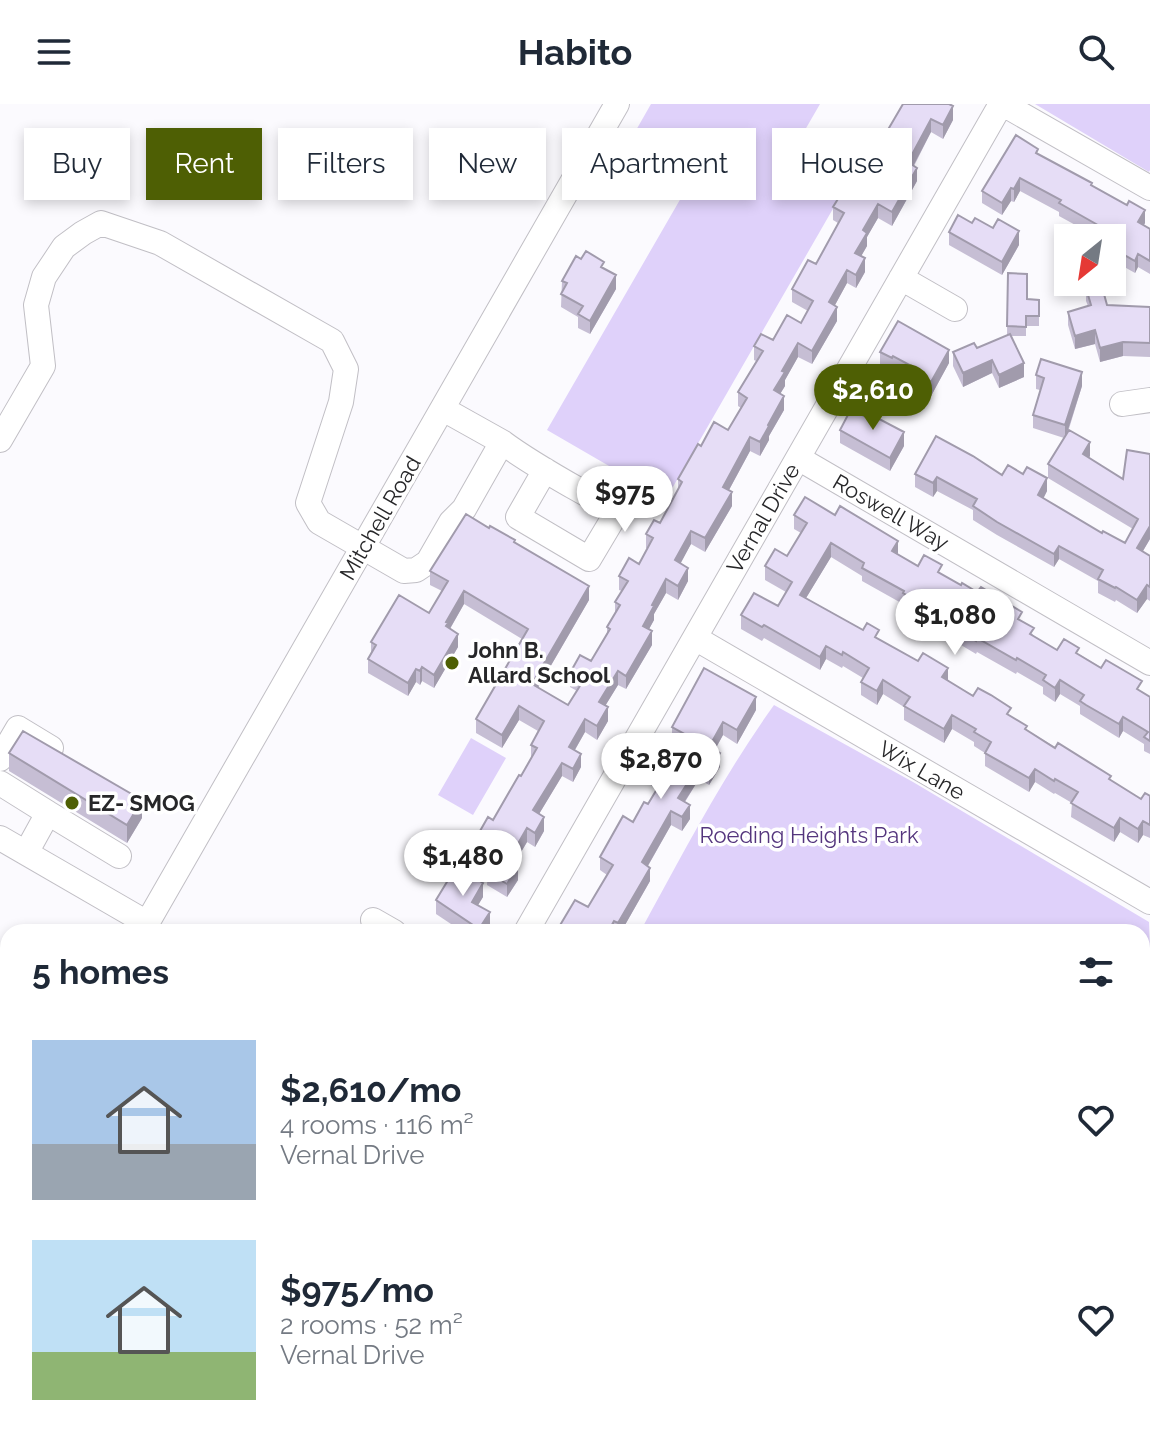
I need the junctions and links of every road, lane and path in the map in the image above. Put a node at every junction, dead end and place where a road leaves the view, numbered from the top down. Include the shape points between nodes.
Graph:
1 (617, 104) edge
2 (1002, 104) edge
3 (1150, 188) edge
4 (901, 278) junction
5 (955, 309) dead end
6 (1150, 400) edge
7 (1122, 404) dead end
8 (443, 409) junction
9 (0, 440) edge
10 (502, 442) junction
11 (798, 458) junction
12 (545, 470) dead end
13 (363, 548) junction
14 (695, 638) junction
15 (1150, 663) edge
16 (68, 758) edge
17 (0, 759) edge
18 (0, 783) edge
19 (48, 813) junction
20 (0, 838) edge
21 (26, 853) junction
22 (119, 856) dead end
23 (1150, 902) edge
24 (139, 924) edge
25 (146, 924) edge
26 (531, 924) edge

1 - 8 street, Mitchell Road
2 - 3 street
2 - 4 street, Vernal Drive
4 - 5 street
4 - 11 street, Vernal Drive
6 - 7 street
8 - 10 street
8 - 13 street, Mitchell Road
9 - 13 street via 43,366 36,305 44,277 64,247 101,223 160,243 332,341 346,369 345,380 308,503 319,522
10 - 12 street
10 - 13 street via 425,564 404,571
11 - 14 street, Vernal Drive
11 - 15 street, Roswell Way
13 - 25 street, Mitchell Road
14 - 23 street, Wix Lane
14 - 26 street, Vernal Drive
16 - 17 street via 18,728
18 - 19 street
19 - 21 street
19 - 22 street
20 - 21 street
21 - 24 street

